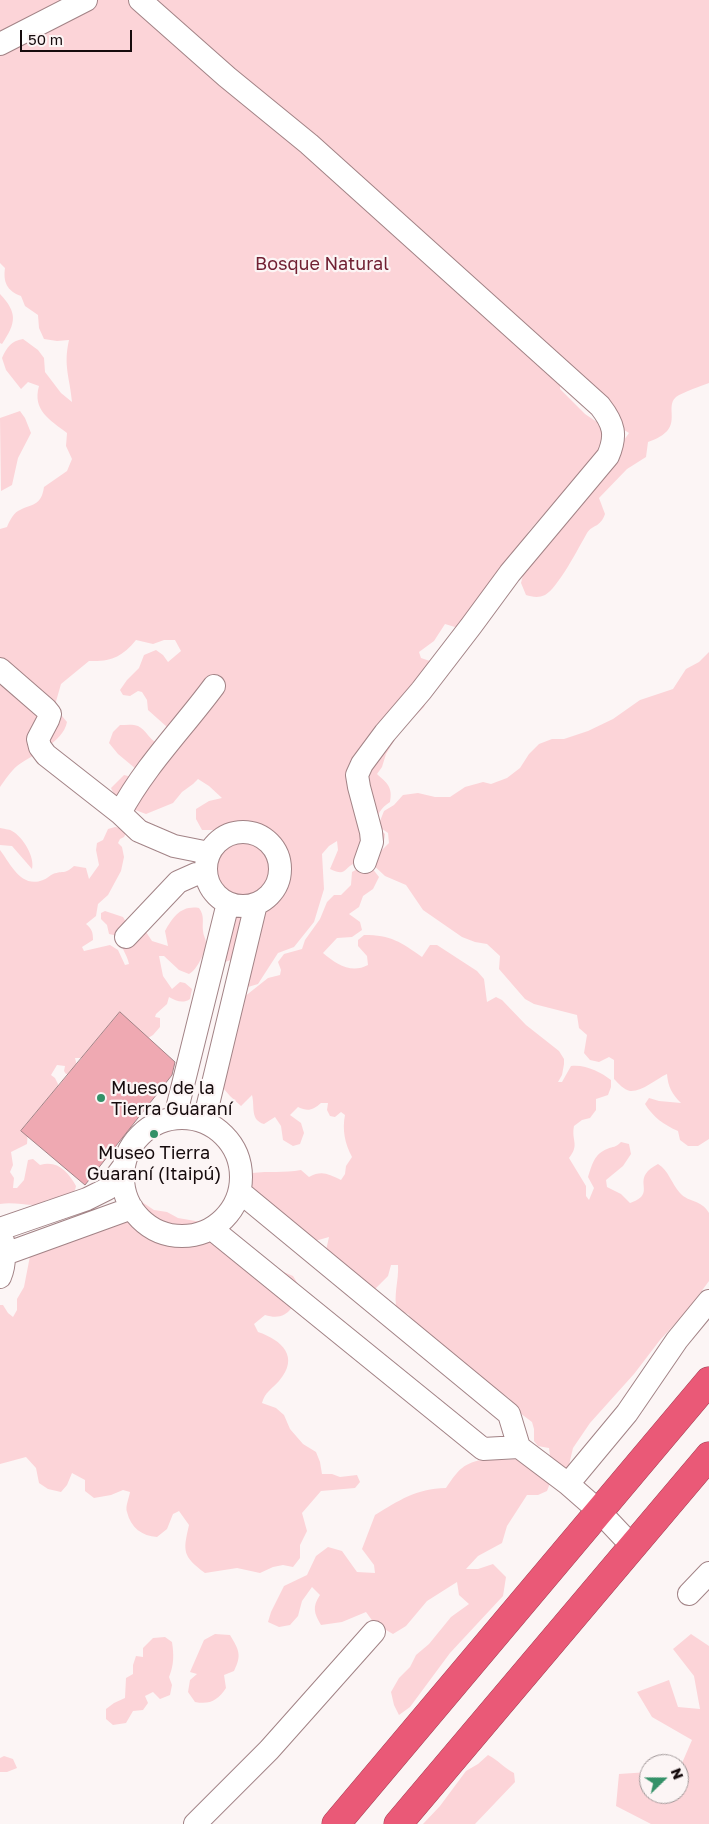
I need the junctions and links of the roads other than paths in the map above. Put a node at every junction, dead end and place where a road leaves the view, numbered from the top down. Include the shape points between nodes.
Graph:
1 (86, 0) edge
2 (140, 0) edge
3 (0, 44) edge
4 (0, 669) edge
5 (214, 686) dead end
6 (120, 813) junction
7 (209, 853) junction
8 (365, 862) dead end
9 (206, 875) junction
10 (228, 903) junction
11 (256, 904) junction
12 (126, 937) dead end
13 (175, 1117) junction
14 (204, 1121) junction
15 (124, 1166) junction
16 (240, 1192) junction
17 (132, 1208) junction
18 (0, 1229) edge
19 (212, 1229) junction
20 (3, 1245) edge
21 (0, 1277) edge
22 (709, 1301) edge
23 (709, 1382) edge
24 (518, 1447) junction
25 (709, 1456) edge
26 (568, 1484) junction
27 (600, 1512) junction
28 (633, 1547) junction
29 (709, 1572) edge
30 (689, 1594) dead end
31 (374, 1632) dead end
32 (196, 1824) edge
33 (336, 1824) edge
34 (398, 1824) edge

1 - 3 lane
2 - 8 lane via 309,144 600,406 613,433 608,456 510,573 362,764 357,775 360,796 372,832
4 - 6 lane via 50,714 38,739 46,755
5 - 6 lane via 136,784
6 - 7 lane via 139,831 174,846
7 - 9 lane
7 - 11 lane via 225,835 237,831 261,835 270,843 279,859 280,877 267,898
9 - 10 lane via 213,892
9 - 12 lane via 196,874 178,882
10 - 11 lane
10 - 13 lane
11 - 14 lane
13 - 14 lane
13 - 15 lane via 157,1122 142,1133 130,1148
14 - 16 lane via 220,1130 232,1143 242,1175
15 - 17 lane via 124,1188
15 - 18 lane via 107,1189
16 - 19 lane via 234,1207
16 - 24 lane via 509,1414
17 - 19 lane via 159,1232 176,1236 194,1235
17 - 20 lane
19 - 24 lane via 483,1449
20 - 21 lane via 4,1269
22 - 26 lane via 676,1340 627,1413
23 - 27 highway
24 - 26 lane
25 - 28 highway
26 - 27 lane
27 - 28 lane
27 - 33 highway
28 - 34 highway
29 - 30 lane
31 - 32 lane via 269,1750

